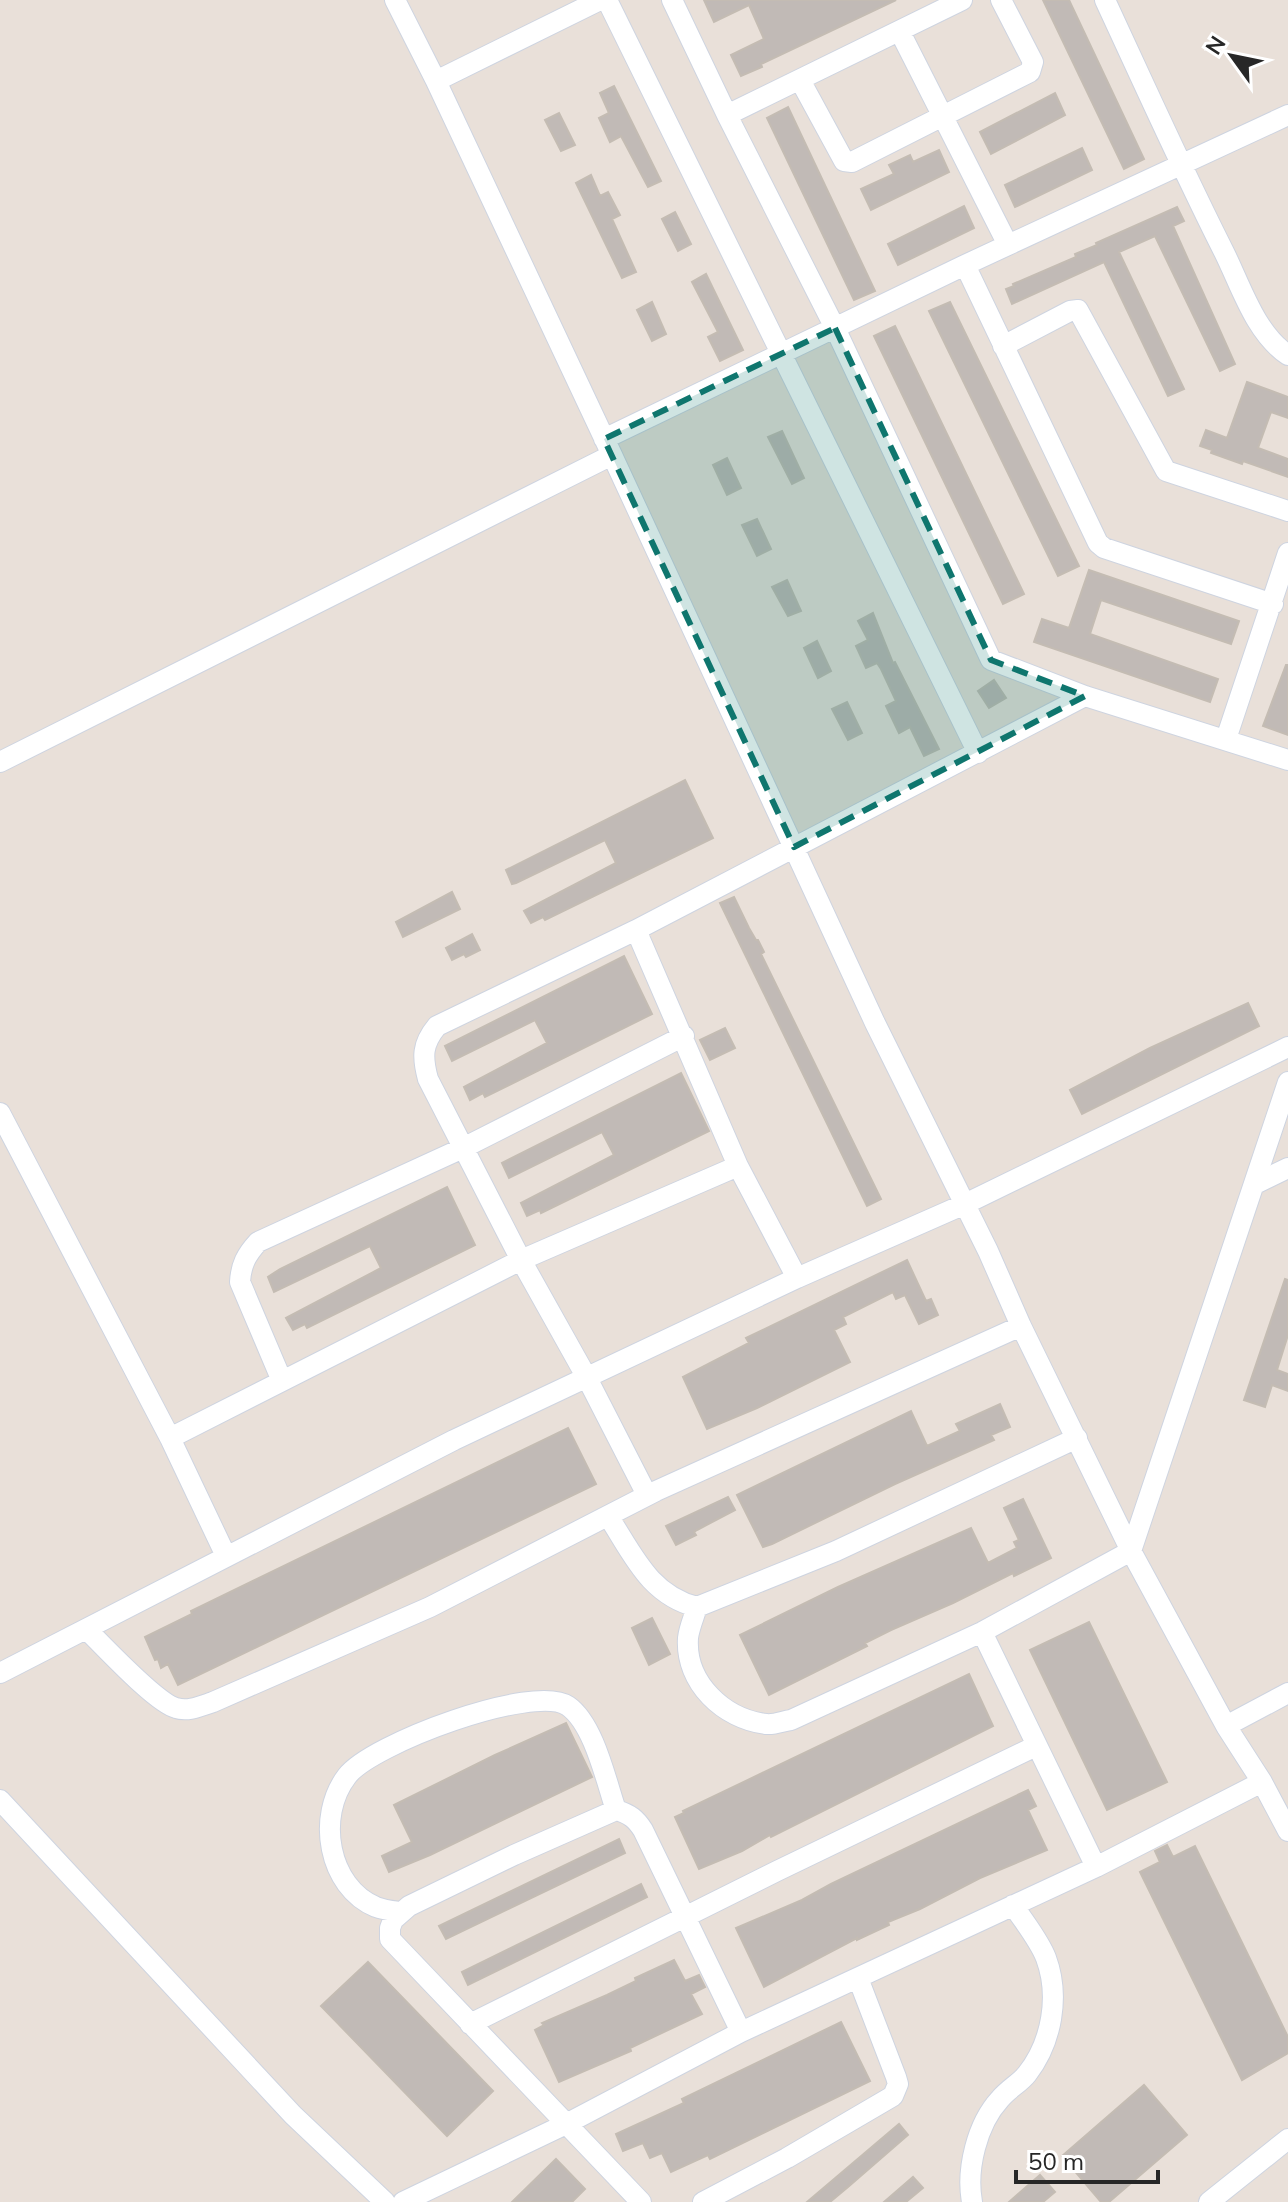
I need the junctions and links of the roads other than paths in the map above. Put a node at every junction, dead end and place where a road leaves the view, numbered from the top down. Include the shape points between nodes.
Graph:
1 (395, 0) edge
2 (600, 0) edge
3 (607, 0) edge
4 (672, 0) edge
5 (962, 0) edge
6 (1001, 0) edge
7 (1105, 0) edge
8 (900, 32) junction
9 (800, 80) junction
10 (436, 81) junction
11 (727, 115) junction
12 (1288, 115) edge
13 (945, 117) junction
14 (1181, 167) junction
15 (1008, 245) junction
16 (965, 265) junction
17 (835, 328) junction
18 (1003, 346) junction
19 (779, 353) junction
20 (1288, 355) edge
21 (608, 447) junction
22 (1288, 511) edge
23 (1288, 553) edge
24 (1273, 604) junction
25 (1085, 696) junction
26 (1226, 739) junction
27 (978, 753) junction
28 (1288, 760) edge
29 (0, 762) edge
30 (794, 847) junction
31 (636, 930) junction
32 (684, 1036) junction
33 (1288, 1047) edge
34 (1288, 1082) edge
35 (0, 1113) edge
36 (463, 1148) junction
37 (738, 1166) junction
38 (1288, 1168) edge
39 (1255, 1184) junction
40 (965, 1204) junction
41 (521, 1260) junction
42 (797, 1278) junction
43 (1021, 1326) junction
44 (587, 1378) junction
45 (282, 1381) junction
46 (170, 1438) junction
47 (1077, 1438) junction
48 (647, 1495) junction
49 (608, 1516) junction
50 (1131, 1551) junction
51 (226, 1556) junction
52 (697, 1607) junction
53 (87, 1630) junction
54 (982, 1632) junction
55 (0, 1673) edge
56 (1288, 1693) edge
57 (1226, 1726) junction
58 (1036, 1746) junction
59 (1262, 1782) junction
60 (0, 1800) edge
61 (616, 1810) junction
62 (1288, 1831) edge
63 (1096, 1867) junction
64 (1013, 1905) junction
65 (400, 1912) junction
66 (684, 1919) junction
67 (858, 1978) junction
68 (470, 2024) junction
69 (741, 2032) junction
70 (566, 2124) junction
71 (1288, 2139) edge
72 (385, 2202) edge
73 (403, 2202) edge
74 (641, 2202) edge
75 (703, 2202) edge
76 (972, 2202) edge
77 (1209, 2202) edge

1 - 10 street
2 - 10 street
3 - 19 street
4 - 11 street
5 - 8 street
6 - 13 street via 1032,69
7 - 14 street
8 - 9 street
8 - 13 street
9 - 11 street
9 - 13 street via 847,163
10 - 21 street
11 - 17 street
12 - 14 street
13 - 15 street
14 - 15 street
14 - 20 street via 1263,331
15 - 16 street
16 - 17 street
16 - 18 street
17 - 19 street
17 - 25 street via 991,660
18 - 22 street via 1078,310 1166,471
18 - 24 street via 1098,543
19 - 21 street
19 - 27 street
21 - 29 street
21 - 30 street
23 - 24 street
24 - 26 street
25 - 26 street
25 - 27 street
26 - 28 street
27 - 30 street
30 - 31 street
30 - 40 street
31 - 32 street
31 - 36 street via 437,1026 428,1037 423,1050 428,1079
32 - 36 street
32 - 37 street
33 - 40 street
34 - 39 street
35 - 46 street
36 - 41 street
36 - 45 street via 258,1242 249,1253 240,1282
37 - 41 street
37 - 42 street
38 - 39 street
39 - 50 street
40 - 42 street
40 - 43 street
41 - 44 street
41 - 45 street
42 - 44 street
43 - 47 street
43 - 48 street
44 - 48 street
44 - 51 street
45 - 46 street
46 - 51 street
47 - 50 street
47 - 52 street via 836,1551
48 - 49 street
49 - 52 street via 658,1589
49 - 53 street via 430,1607 190,1709 160,1699
50 - 54 street
50 - 57 street
51 - 53 street
52 - 54 street via 688,1637 705,1693 729,1712 770,1724 791,1720
53 - 55 street
54 - 58 street
56 - 57 street
57 - 59 street
58 - 63 street
58 - 66 street
59 - 62 street
59 - 63 street
60 - 72 street via 293,2115
61 - 65 street
61 - 65 street via 579,1716 559,1702 468,1715 367,1757 347,1775 332,1808 333,1858 365,1901
61 - 66 street via 636,1819 643,1830
63 - 64 street
64 - 67 street
64 - 76 street via 1045,1957 1052,1987 1050,2031 1025,2077 987,2117 969,2182
65 - 68 street via 390,1939
66 - 68 street
66 - 69 street
67 - 69 street
67 - 75 street via 896,2077 893,2096
68 - 70 street
69 - 70 street
70 - 73 street
70 - 74 street
71 - 77 street

